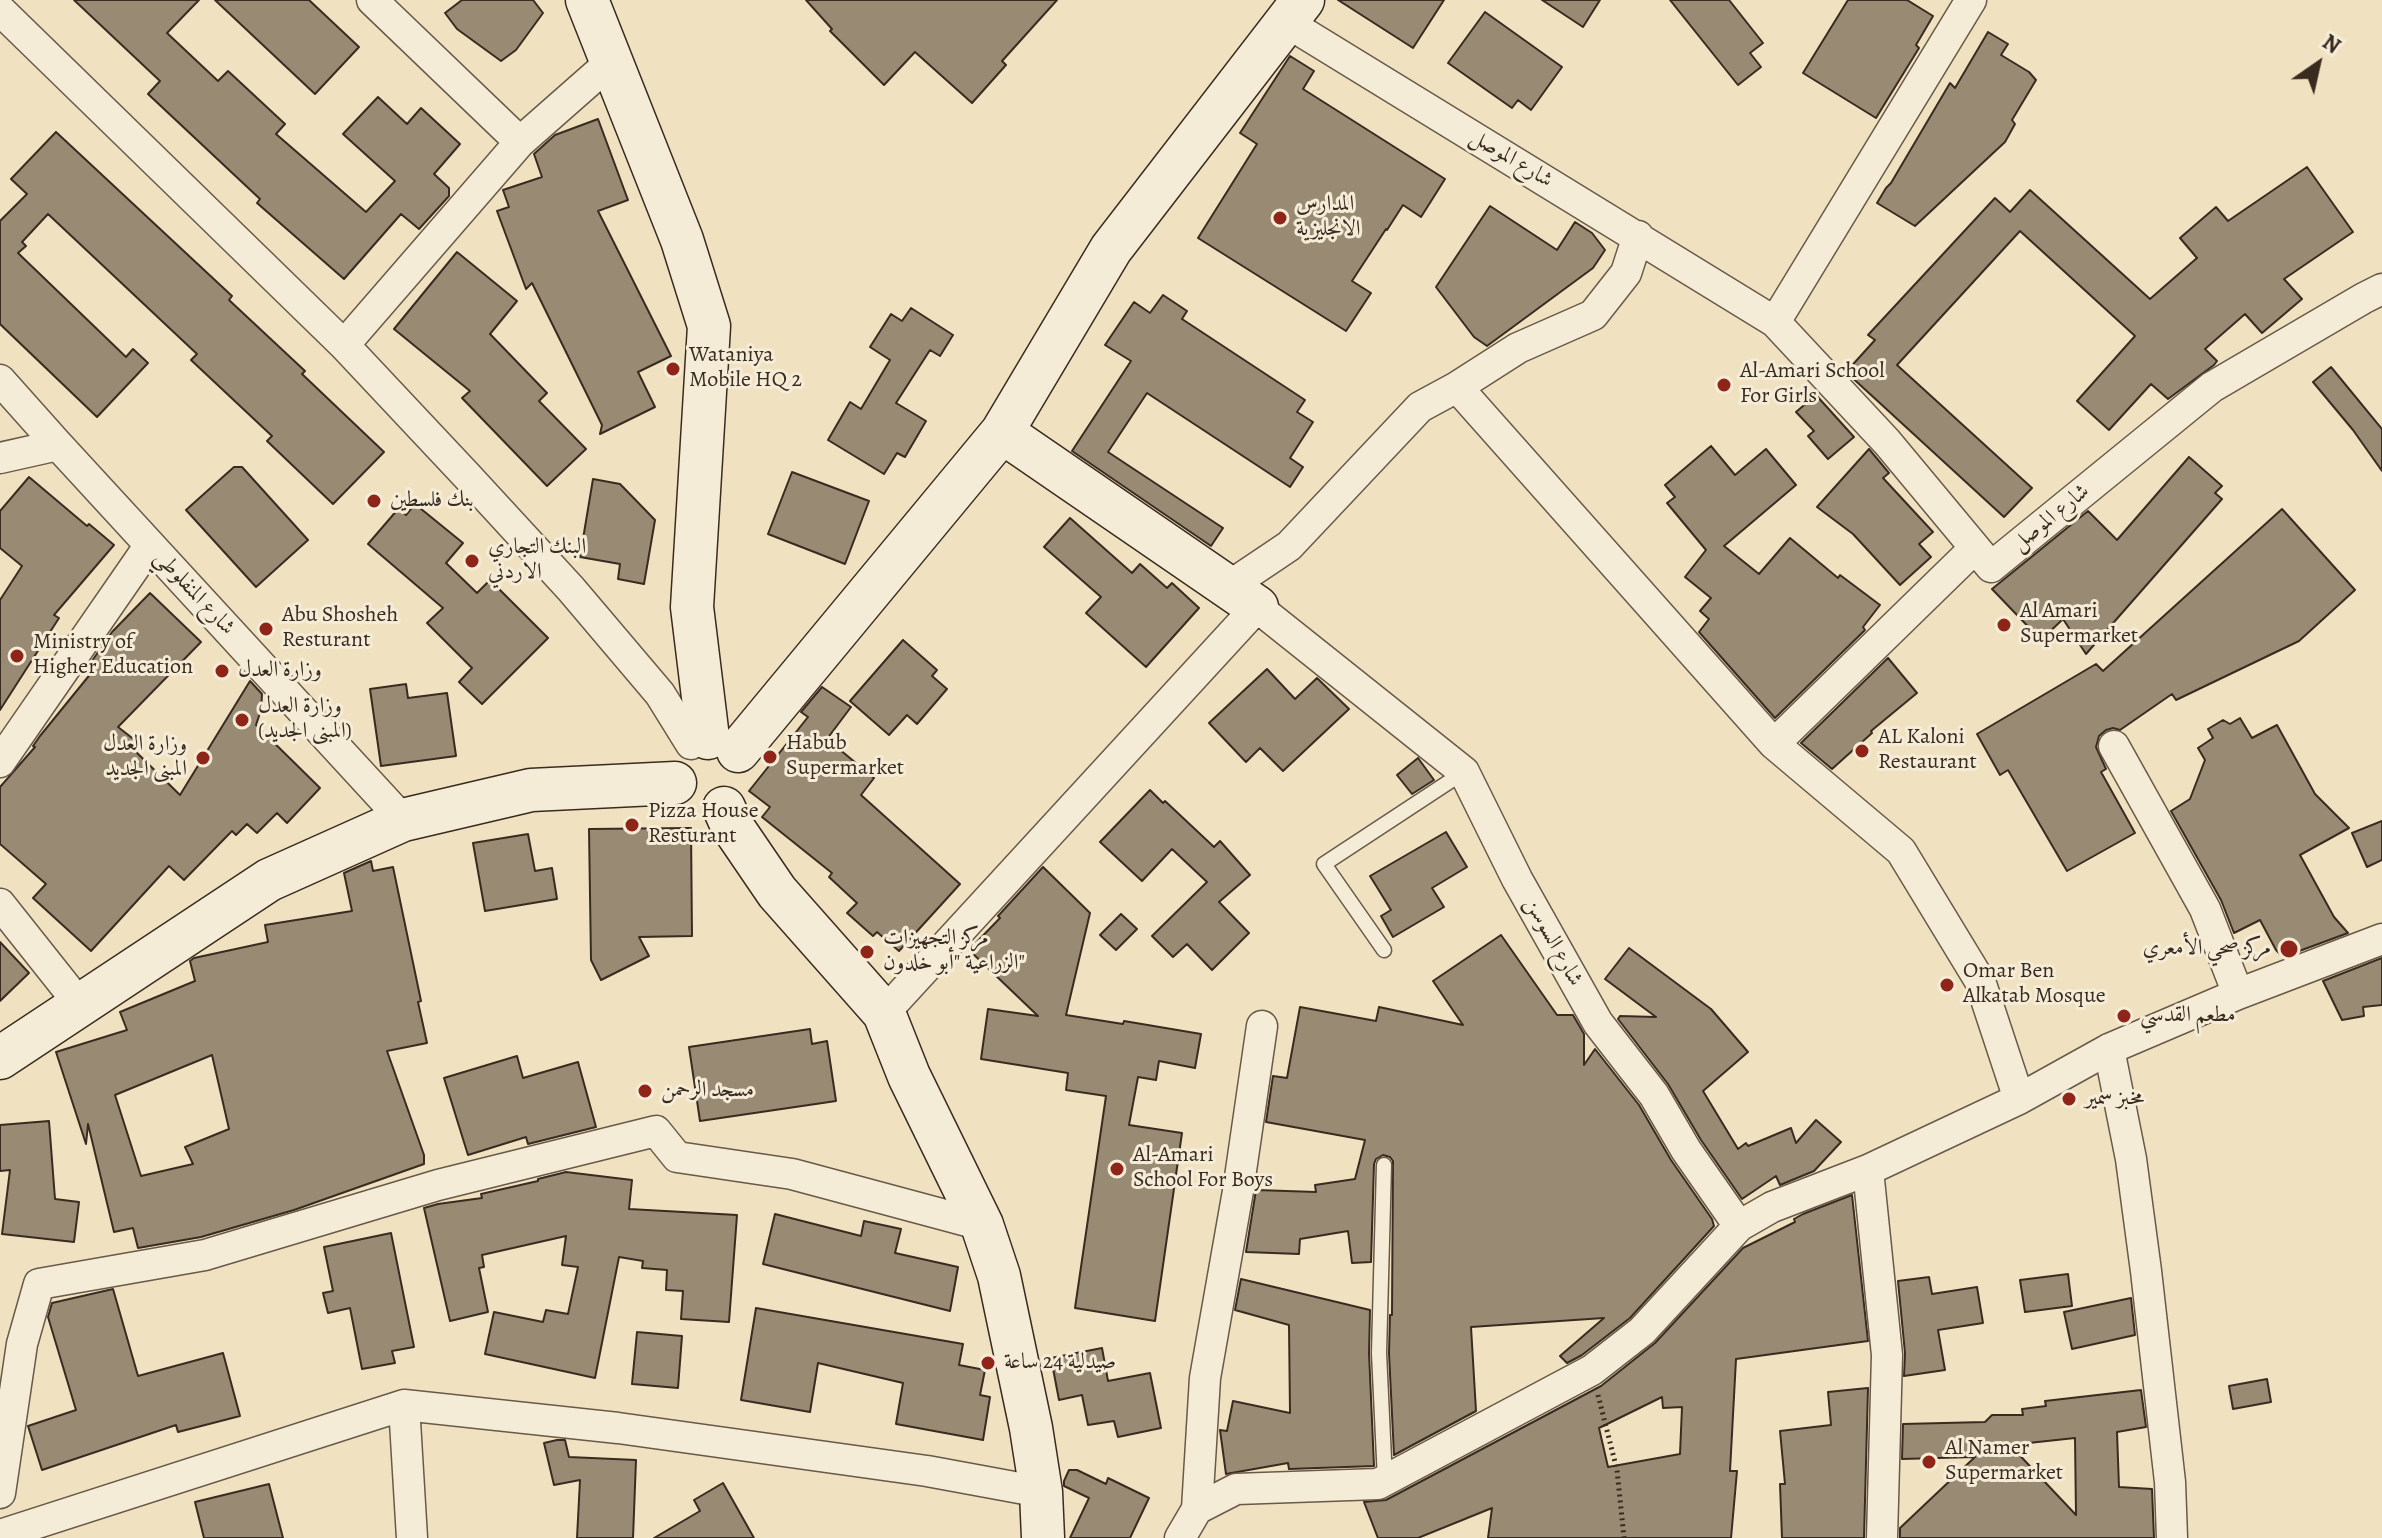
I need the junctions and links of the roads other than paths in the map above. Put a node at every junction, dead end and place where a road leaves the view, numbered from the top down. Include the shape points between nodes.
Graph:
1 (372, 0) edge
2 (587, 0) edge
3 (1971, 0) edge
4 (1286, 7) edge
5 (0, 10) edge
6 (612, 61) junction
7 (520, 142) junction
8 (1638, 236) junction
9 (2382, 289) edge
10 (1775, 322) junction
11 (344, 345) junction
12 (0, 380) edge
13 (1457, 387) junction
14 (1002, 432) junction
15 (58, 445) junction
16 (0, 458) edge
17 (150, 545) junction
18 (1975, 548) junction
19 (1243, 597) junction
20 (712, 744) junction
21 (1774, 744) junction
22 (2114, 746) dead end
23 (0, 762) edge
24 (1464, 772) junction
25 (675, 783) junction
26 (724, 808) junction
27 (403, 820) junction
28 (0, 904) edge
29 (2382, 939) edge
30 (1384, 950) dead end
31 (2238, 994) junction
32 (81, 1006) junction
33 (884, 1013) junction
34 (1262, 1026) dead end
35 (2109, 1049) junction
36 (0, 1058) edge
37 (2019, 1099) junction
38 (1384, 1165) dead end
39 (1868, 1170) junction
40 (982, 1225) junction
41 (1739, 1226) junction
42 (404, 1405) junction
43 (1385, 1480) junction
44 (1041, 1492) junction
45 (0, 1493) edge
46 (1197, 1509) junction
47 (0, 1535) edge
48 (412, 1538) edge
49 (1043, 1538) edge
50 (1180, 1538) edge
51 (1882, 1538) edge
52 (2172, 1538) edge

1 - 7 street
2 - 6 street
3 - 10 street
4 - 8 street, شارع الموصل
4 - 14 street via 1111,249
5 - 11 street
6 - 7 street
6 - 20 street via 682,240 709,326 692,607
7 - 11 street
8 - 10 street, شارع الموصل
8 - 13 street via 1626,273 1593,315 1518,348
9 - 18 street, شارع الموصل via 2212,387 1991,567
10 - 18 street, شارع الموصل via 1887,442
11 - 20 street via 571,589 660,694
12 - 15 street, شارع المنفلوطي
13 - 19 street via 1420,407
13 - 21 street
14 - 19 street
14 - 20 street
15 - 16 street
15 - 17 street, شارع المنفلوطي
17 - 23 street
17 - 27 street, شارع المنفلوطي
18 - 21 street
19 - 24 street, شارع السوسن
19 - 33 street
20 - 25 street via 682,751
20 - 26 street via 746,772 741,793
21 - 37 street via 1901,851 1980,981
22 - 31 street via 2205,909
24 - 30 lane via 1324,864
24 - 41 street, شارع السوسن via 1598,1023 1654,1095
25 - 26 street via 680,794 700,809
25 - 27 street via 531,790
26 - 33 street via 777,892
27 - 32 street via 269,880
28 - 32 street
29 - 31 street
31 - 35 street
32 - 36 street
33 - 40 street
34 - 46 street via 1205,1378
35 - 37 street
35 - 52 street via 2146,1271
37 - 39 street
38 - 43 lane via 1379,1353
39 - 41 street via 1772,1207
39 - 51 street via 1887,1355
40 - 44 street via 999,1276
40 - 45 street via 792,1174 677,1157 656,1131 438,1185 205,1255 39,1284 22,1344
41 - 43 street via 1642,1331 1592,1370
42 - 44 street via 618,1428
42 - 47 street
42 - 48 street
43 - 46 street via 1236,1489
44 - 49 street
46 - 50 street

